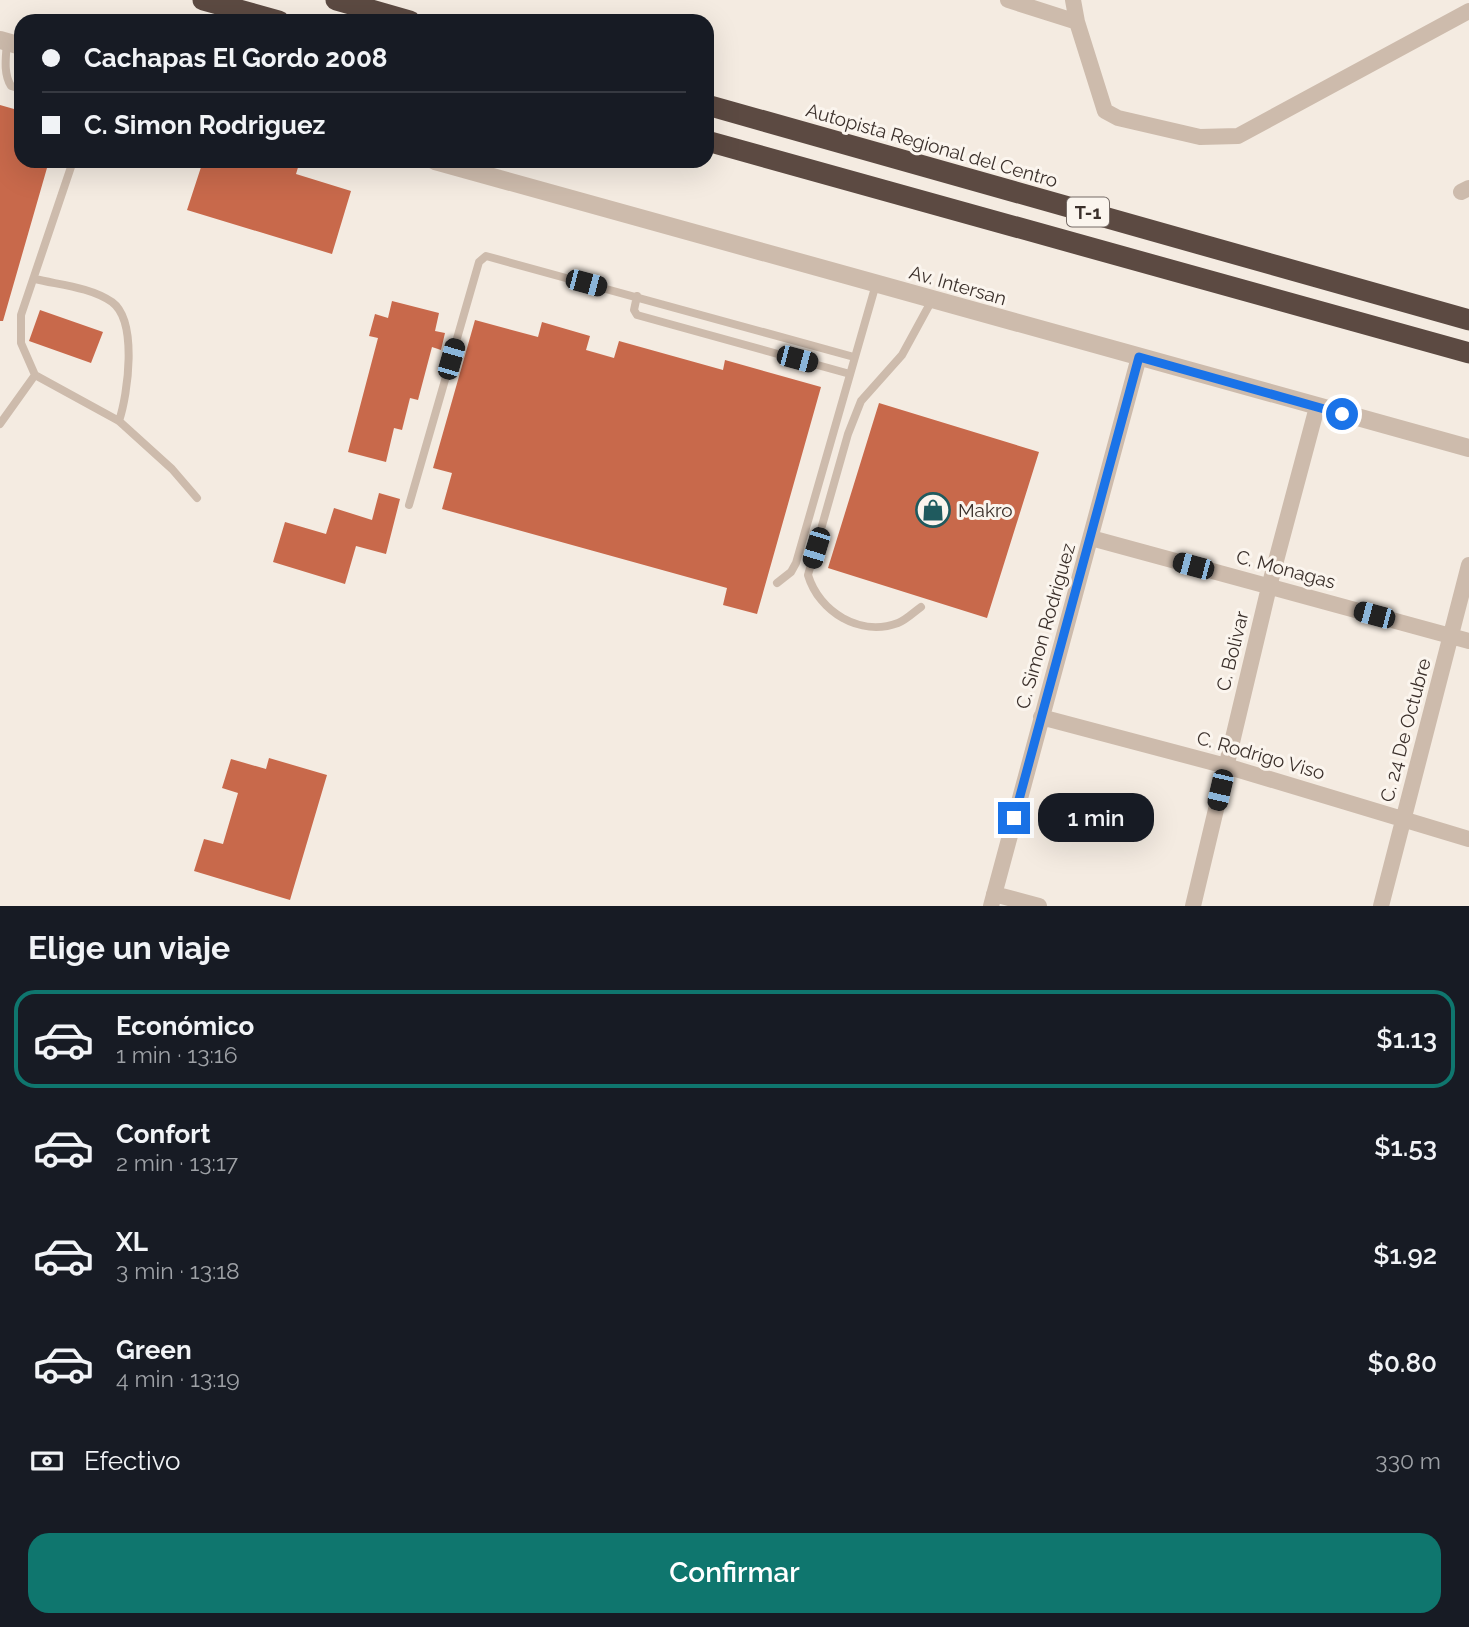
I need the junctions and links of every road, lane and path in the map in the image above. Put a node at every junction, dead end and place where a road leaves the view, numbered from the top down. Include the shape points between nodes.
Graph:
1 (203, 0) edge
2 (335, 0) edge
3 (1008, 0) edge
4 (1073, 0) edge
5 (1469, 11) edge
6 (254, 14) edge
7 (385, 14) edge
8 (1077, 22) junction
9 (9, 42) edge
10 (14, 87) edge
11 (714, 107) edge
12 (714, 143) edge
13 (71, 168) edge
14 (460, 168) edge
15 (35, 279) junction
16 (876, 284) junction
17 (637, 296) junction
18 (932, 300) junction
19 (1469, 320) edge
20 (1469, 354) edge
21 (854, 357) junction
22 (1139, 357) junction
23 (850, 374) junction
24 (35, 375) junction
25 (1317, 407) junction
26 (119, 421) junction
27 (0, 424) edge
28 (1469, 448) edge
29 (197, 498) dead end
30 (409, 505) dead end
31 (1091, 538) junction
32 (1469, 565) edge
33 (777, 583) dead end
34 (1269, 587) junction
35 (921, 607) dead end
36 (1452, 636) junction
37 (1469, 641) edge
38 (1041, 717) junction
39 (1226, 766) junction
40 (1403, 819) junction
41 (1469, 839) edge
42 (993, 900) edge
43 (1039, 906) edge
44 (1193, 906) edge
45 (1381, 906) edge

1 - 6 highway
2 - 7 highway
3 - 8 street
4 - 8 street
5 - 8 street via 1238,136 1200,137 1105,111
9 - 10 lane via 8,81
11 - 19 highway, Autopista Regional del Centro / T-1
12 - 20 highway, T-1
13 - 15 lane
14 - 16 street, Av. Intersan
15 - 24 lane via 21,315 21,343
15 - 26 lane via 93,292 114,304 125,323 129,376
16 - 18 street, Av. Intersan
16 - 21 lane
17 - 21 lane
17 - 23 lane via 637,315
17 - 30 lane via 482,257
18 - 22 street, Av. Intersan
18 - 35 lane via 902,355 861,401 808,575 818,598 860,627 899,622
21 - 23 lane
22 - 25 street, Av. Intersan
22 - 31 street, C. Simon Rodriguez
23 - 33 lane via 796,563
24 - 26 lane
24 - 27 lane
25 - 28 street, Av. Intersan
25 - 34 street, C. Bolivar
26 - 29 lane
31 - 34 street, C. Monagas
31 - 38 street, C. Simon Rodriguez
32 - 36 street, C. 24 De Octubre
34 - 36 street, C. Monagas
34 - 39 street, C. Bolivar
36 - 37 street, C. Monagas
36 - 40 street, C. 24 De Octubre
38 - 39 street, C. Rodrigo Viso
38 - 42 street, C. Simon Rodriguez
39 - 40 street, C. Rodrigo Viso
39 - 44 street, C. Bolivar
40 - 41 street, C. Rodrigo Viso
40 - 45 street, C. 24 De Octubre
42 - 43 street

